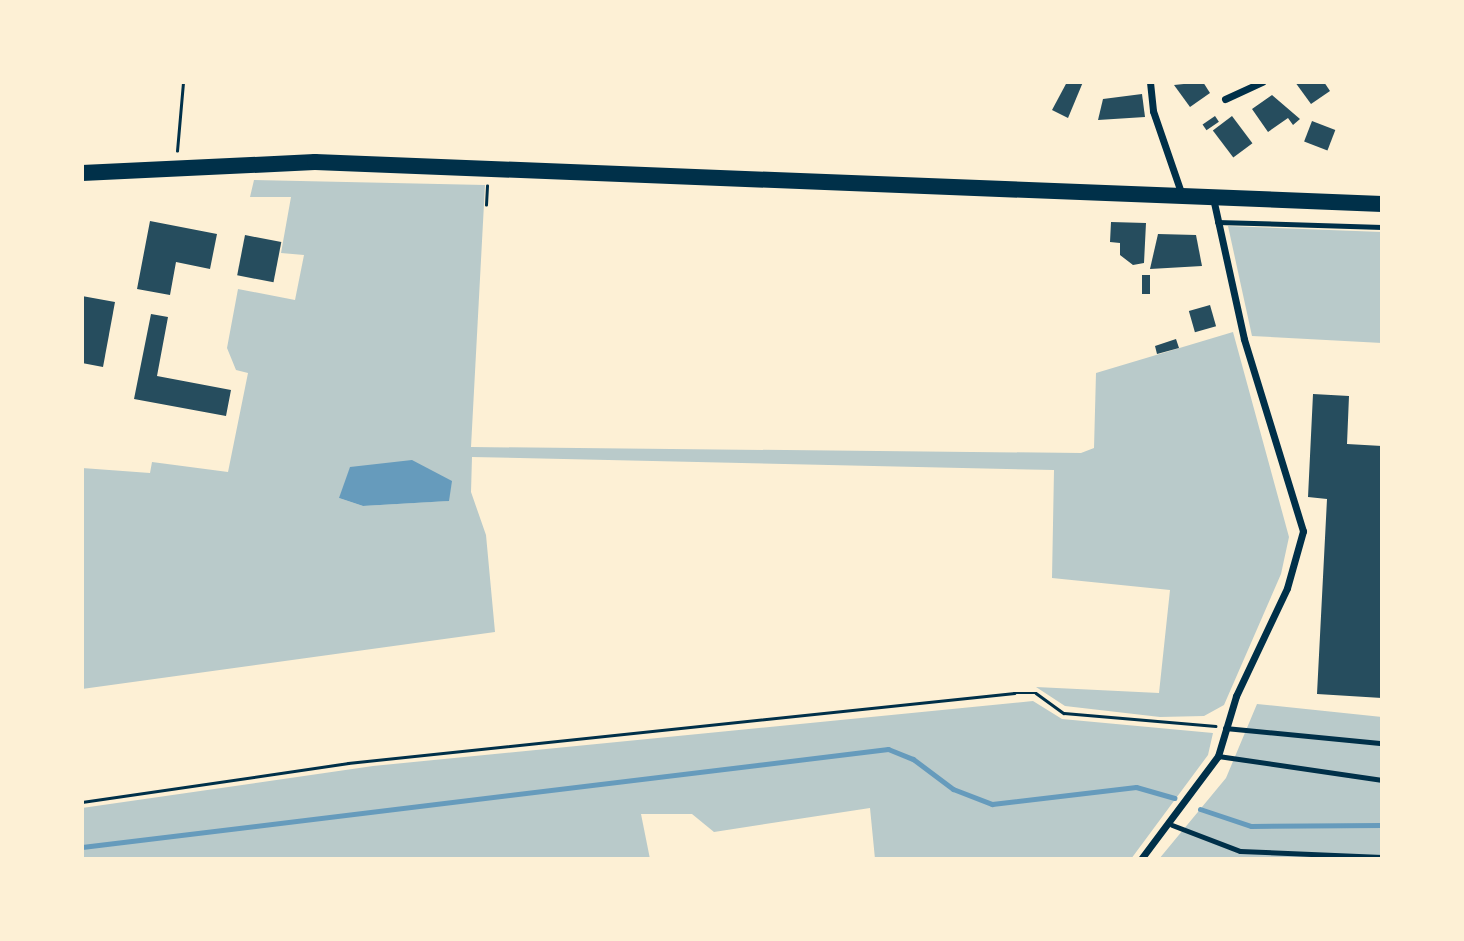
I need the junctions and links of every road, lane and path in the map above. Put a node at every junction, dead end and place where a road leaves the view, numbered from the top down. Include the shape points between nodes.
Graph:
1 (184, 82) edge
2 (1150, 82) edge
3 (1262, 82) edge
4 (1225, 99) dead end
5 (175, 165) junction
6 (487, 169) junction
7 (82, 173) edge
8 (1183, 197) junction
9 (1213, 197) junction
10 (1382, 204) edge
11 (486, 205) dead end
12 (1217, 222) junction
13 (1382, 226) edge
14 (1225, 728) junction
15 (1382, 743) edge
16 (1217, 756) junction
17 (1382, 780) edge
18 (82, 802) edge
19 (1172, 825) junction
20 (1382, 857) edge
21 (1142, 859) edge

1 - 5 path
2 - 8 street via 1153,111
3 - 4 street
5 - 6 main road via 315,162
5 - 7 main road
6 - 8 main road
6 - 11 path
8 - 9 main road
9 - 10 main road
9 - 12 street
12 - 13 lane
12 - 14 street via 1244,339 1303,531 1287,588
14 - 15 lane
14 - 16 street
14 - 18 path via 1064,713 1036,693 1014,693 348,763
16 - 17 lane
16 - 19 street
19 - 20 lane via 1240,851
19 - 21 street

